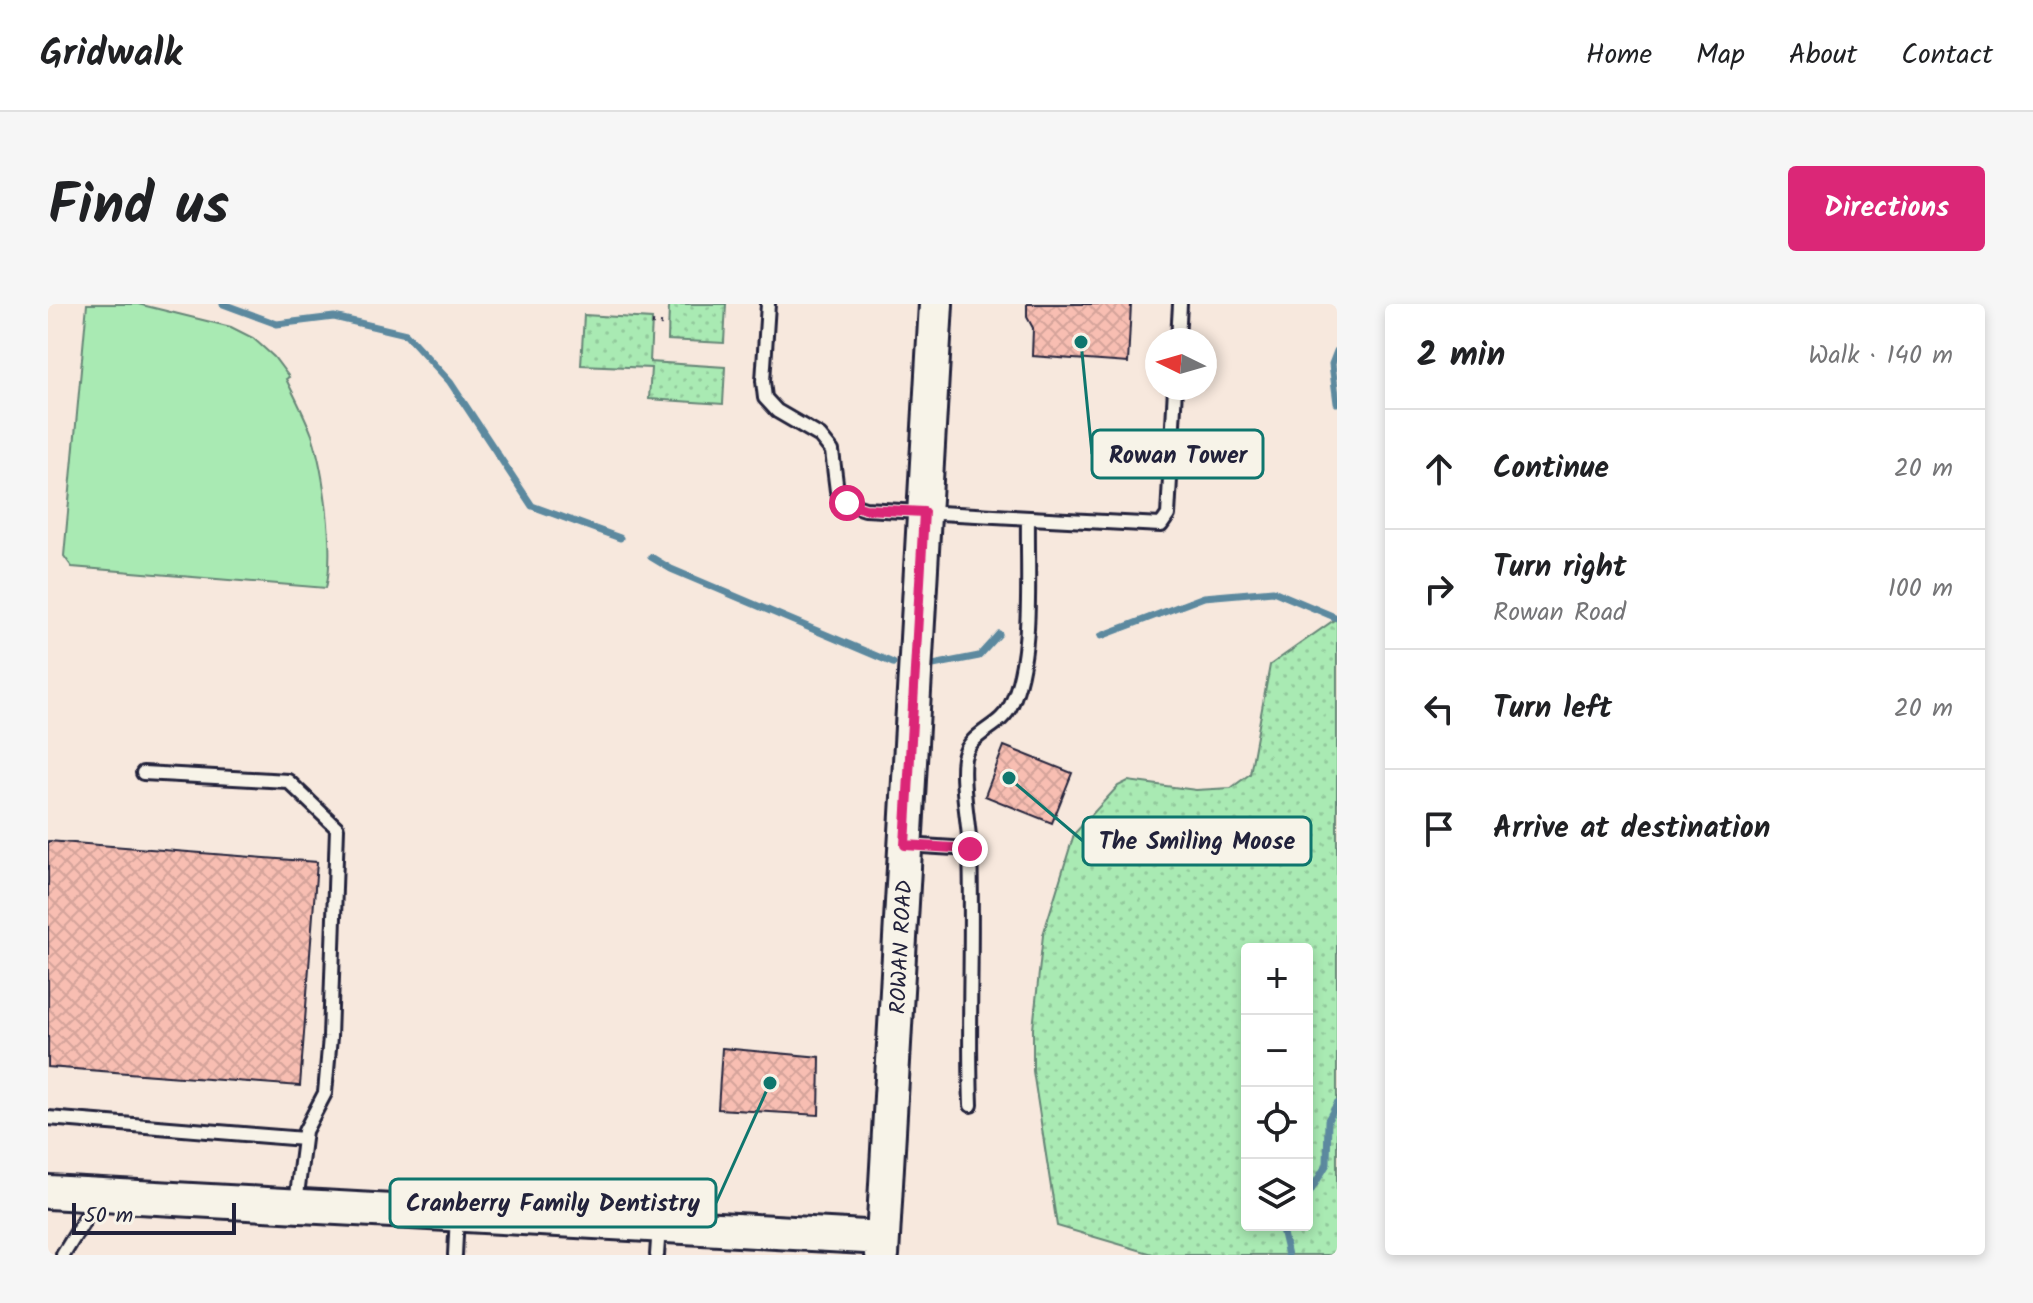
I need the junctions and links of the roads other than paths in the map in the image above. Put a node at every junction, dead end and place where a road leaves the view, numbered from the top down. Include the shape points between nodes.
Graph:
1 (768, 304) edge
2 (936, 304) edge
3 (1180, 304) edge
4 (1179, 328) edge
5 (1174, 400) edge
6 (924, 512) junction
7 (1028, 518) junction
8 (143, 773) dead end
9 (905, 845) junction
10 (970, 849) junction
11 (971, 1105) dead end
12 (48, 1118) edge
13 (304, 1139) junction
14 (48, 1192) edge
15 (100, 1195) junction
16 (296, 1206) junction
17 (457, 1215) junction
18 (658, 1240) edge
19 (883, 1247) edge
20 (63, 1255) edge
21 (455, 1255) edge

1 - 6 lane via 765,398 832,451 837,491 847,503
2 - 6 street, ROWAN ROAD
3 - 4 lane
5 - 7 lane via 1168,515 1161,525
6 - 7 lane
6 - 9 street, ROWAN ROAD
7 - 10 lane via 1023,661 1010,707 968,745 963,761
8 - 13 lane via 288,781 337,828 325,1093
9 - 10 lane
9 - 19 street, ROWAN ROAD
10 - 11 lane
12 - 13 lane
13 - 16 lane
14 - 15 street
15 - 16 street
15 - 20 lane
16 - 17 street
17 - 18 street
17 - 21 lane
18 - 19 street

